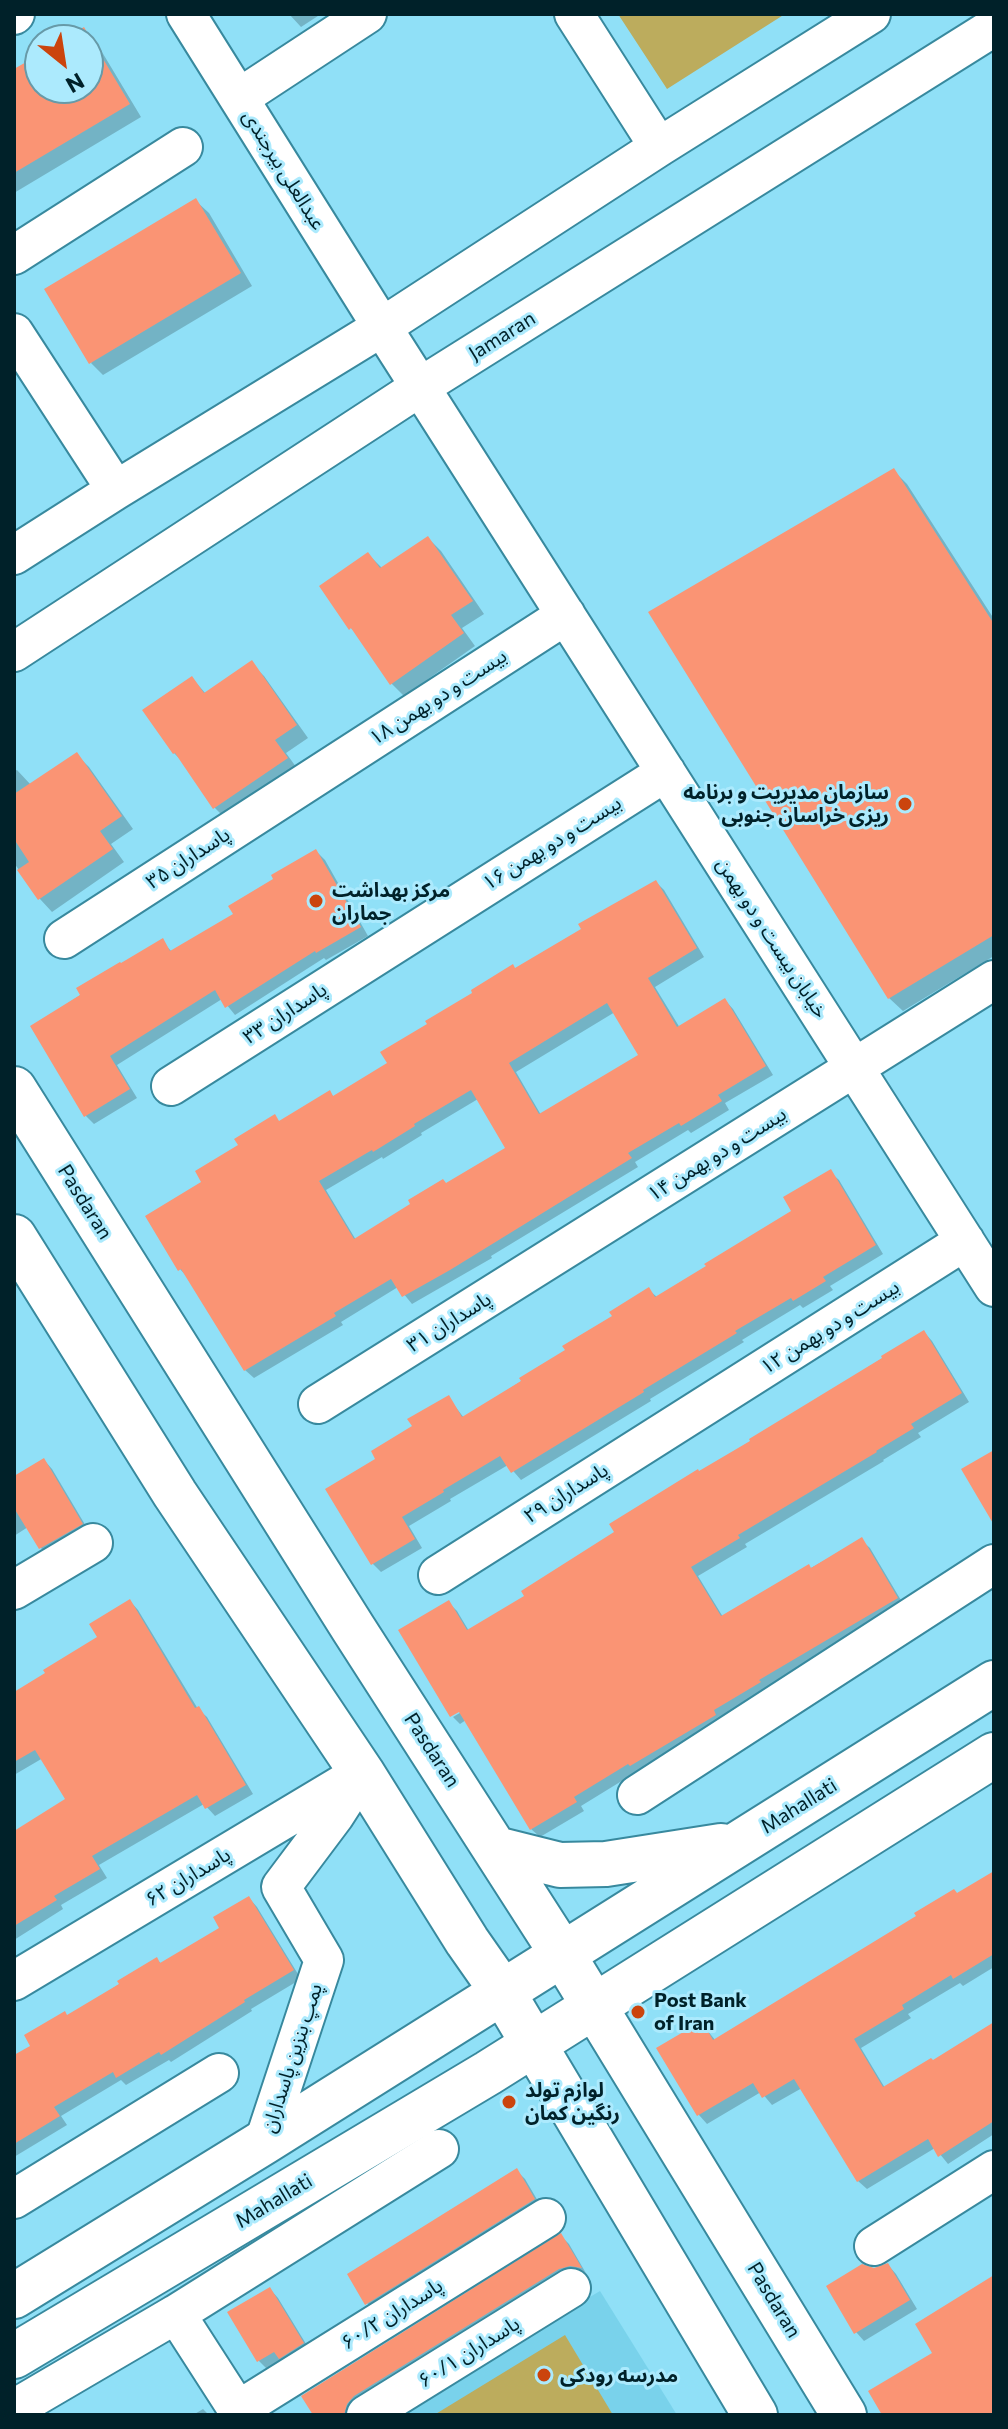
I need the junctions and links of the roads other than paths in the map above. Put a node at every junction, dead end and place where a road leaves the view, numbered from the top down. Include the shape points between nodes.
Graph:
1 (186, 14) edge
2 (367, 14) edge
3 (574, 14) edge
4 (871, 14) edge
5 (994, 27) edge
6 (239, 98) junction
7 (183, 147) dead end
8 (659, 147) junction
9 (14, 255) edge
10 (382, 327) junction
11 (14, 333) edge
12 (420, 387) junction
13 (116, 490) junction
14 (14, 555) edge
15 (566, 615) junction
16 (14, 652) edge
17 (666, 772) junction
18 (311, 778) joint
19 (64, 939) dead end
20 (399, 941) joint
21 (994, 980) edge
22 (855, 1068) junction
23 (171, 1086) dead end
24 (14, 1089) edge
25 (14, 1237) edge
26 (580, 1240) joint
27 (965, 1241) junction
28 (994, 1287) edge
29 (318, 1404) dead end
30 (695, 1412) joint
31 (93, 1543) dead end
32 (994, 1564) edge
33 (438, 1575) dead end
34 (14, 1590) edge
35 (994, 1683) edge
36 (994, 1755) edge
37 (362, 1773) junction
38 (637, 1795) dead end
39 (740, 1843) junction
40 (496, 1849) junction
41 (563, 1955) junction
42 (14, 1981) edge
43 (502, 1991) junction
44 (594, 2005) junction
45 (533, 2044) junction
46 (219, 2073) dead end
47 (264, 2142) junction
48 (439, 2149) dead end
49 (994, 2170) edge
50 (14, 2199) edge
51 (546, 2218) dead end
52 (874, 2246) dead end
53 (571, 2288) dead end
54 (14, 2296) edge
55 (176, 2314) junction
56 (14, 2356) edge
57 (24, 2403) dead end
58 (239, 2413) edge
59 (366, 2415) edge
60 (755, 2415) edge
61 (844, 2415) edge

1 - 6 street, عبدالعلی بیرجندی
2 - 6 street
3 - 8 street
4 - 8 street
5 - 12 street, Jamaran
6 - 10 street, عبدالعلی بیرجندی
7 - 9 street
8 - 10 street
10 - 12 street, عبدالعلی بیرجندی
10 - 13 street
11 - 13 street
12 - 15 street, خیابان بیست و دو بهمن
12 - 16 street, Jamaran
13 - 14 street
15 - 17 street, خیابان بیست و دو بهمن
15 - 18 street, بیست و دو بهمن ۱۸
17 - 20 street, بیست و دو بهمن ۱۶
17 - 22 street, خیابان بیست و دو بهمن
18 - 19 street, پاسداران ۳۵
20 - 23 street, پاسداران ۳۳
21 - 22 street, بیست و دو بهمن ۱۴
22 - 26 street, بیست و دو بهمن ۱۴
22 - 27 street, خیابان بیست و دو بهمن
24 - 40 main road, Pasdaran
25 - 37 main road via 175,1494
26 - 29 street, پاسداران ۳۱
27 - 28 street, خیابان بیست و دو بهمن
27 - 30 street, بیست و دو بهمن ۱۲
30 - 33 street, پاسداران ۲۹
31 - 34 street
32 - 38 street
35 - 39 main road, Mahallati
36 - 44 main road
37 - 42 street, پاسداران ۶۲
37 - 43 main road
37 - 47 street, پمپ بنزین پاسداران via 281,1887 324,1960
39 - 40 main road via 606,1864 560,1865
39 - 41 main road, Mahallati
40 - 41 main road, Pasdaran
41 - 43 main road, Mahallati
41 - 44 main road, Pasdaran
43 - 45 main road
43 - 47 main road
44 - 45 main road, Mahallati
44 - 61 main road, Pasdaran
45 - 56 main road, Mahallati
45 - 60 main road
46 - 50 street
47 - 54 main road
48 - 55 street
49 - 52 street
51 - 58 street, پاسداران ۶۰/۲
53 - 59 street, پاسداران ۶۰/۱
55 - 57 street
55 - 58 street

